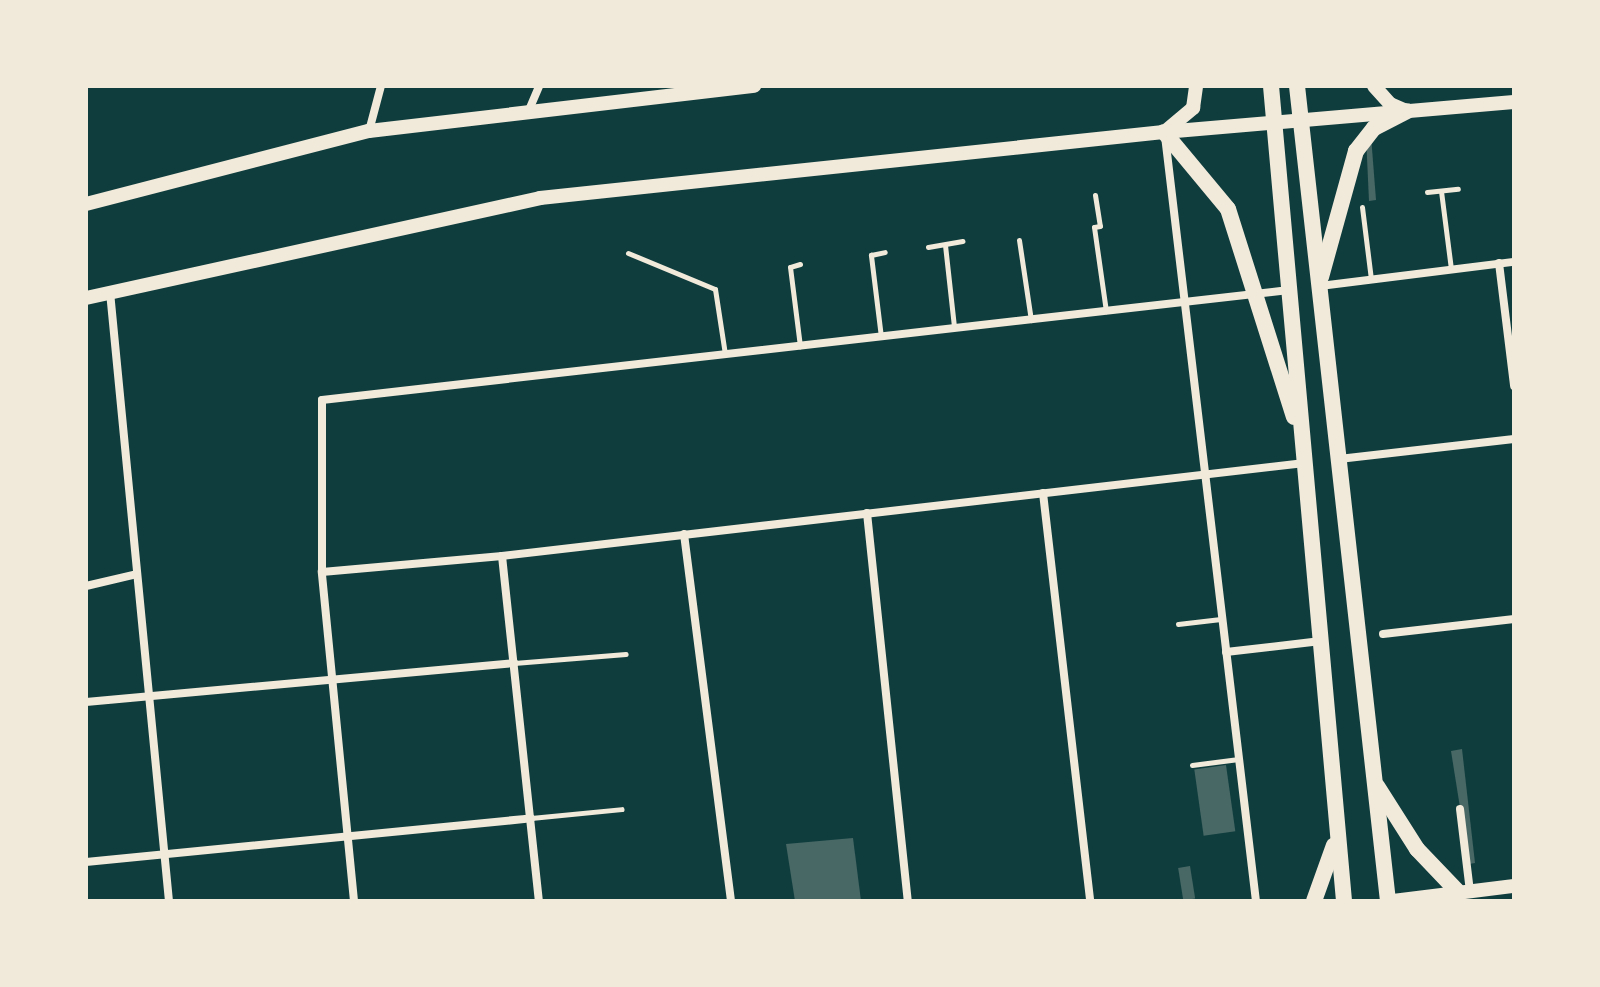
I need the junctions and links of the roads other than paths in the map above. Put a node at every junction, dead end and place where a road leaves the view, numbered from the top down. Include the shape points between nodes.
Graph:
1 (381, 86) edge
2 (539, 86) edge
3 (754, 86) edge
4 (1196, 86) edge
5 (1271, 86) edge
6 (1297, 86) edge
7 (1374, 86) edge
8 (1514, 102) edge
9 (529, 110) junction
10 (1407, 111) junction
11 (1299, 119) junction
12 (1274, 121) junction
13 (369, 131) junction
14 (1164, 132) junction
15 (1458, 189) dead end
16 (1441, 191) junction
17 (1427, 192) dead end
18 (1095, 195) dead end
19 (86, 204) edge
20 (1362, 207) dead end
21 (1019, 240) dead end
22 (962, 241) dead end
23 (945, 245) junction
24 (928, 247) dead end
25 (885, 252) dead end
26 (628, 253) dead end
27 (1514, 262) edge
28 (1499, 263) junction
29 (800, 264) dead end
30 (1451, 269) junction
31 (1371, 279) junction
32 (1319, 286) junction
33 (1289, 290) junction
34 (110, 292) junction
35 (1255, 294) junction
36 (86, 298) edge
37 (1182, 302) junction
38 (1106, 311) junction
39 (1031, 320) junction
40 (954, 328) junction
41 (881, 337) junction
42 (800, 346) junction
43 (725, 354) junction
44 (1514, 386) edge
45 (1514, 439) edge
46 (1304, 454) junction
47 (1339, 459) junction
48 (1204, 474) junction
49 (1043, 493) junction
50 (867, 513) junction
51 (684, 534) junction
52 (502, 556) junction
53 (322, 572) junction
54 (137, 574) junction
55 (86, 586) edge
56 (1221, 619) junction
57 (1514, 619) edge
58 (1178, 624) dead end
59 (1383, 634) dead end
60 (1312, 642) dead end
61 (1226, 652) junction
62 (626, 654) dead end
63 (514, 663) junction
64 (332, 679) junction
65 (149, 696) junction
66 (86, 702) edge
67 (1239, 759) junction
68 (1192, 765) dead end
69 (1374, 781) junction
70 (622, 809) dead end
71 (1460, 809) dead end
72 (531, 818) junction
73 (1337, 824) junction
74 (348, 836) junction
75 (165, 856) junction
76 (86, 862) edge
77 (1514, 886) edge
78 (1461, 895) edge
79 (169, 901) edge
80 (354, 901) edge
81 (539, 901) edge
82 (731, 901) edge
83 (908, 901) edge
84 (1090, 901) edge
85 (1256, 901) edge
86 (1314, 901) edge
87 (1344, 901) edge
88 (1390, 901) edge

1 - 13 street
2 - 9 street
3 - 9 street
4 - 14 street via 1193,108
5 - 12 main road
6 - 11 main road
7 - 10 street via 1390,104
8 - 10 street
9 - 13 street
10 - 11 street
10 - 32 main road via 1374,128 1356,151
11 - 12 street
11 - 32 main road
12 - 14 street
12 - 33 main road
13 - 19 street
14 - 34 street via 540,198
14 - 35 main road via 1228,209
14 - 37 street
15 - 16 lane
16 - 17 lane
16 - 30 lane
18 - 38 lane via 1100,226 1094,227
20 - 31 lane
21 - 39 lane
22 - 23 lane
23 - 24 lane
23 - 40 lane
25 - 41 lane via 871,255
26 - 43 lane via 715,289
27 - 28 street
28 - 30 street
28 - 44 street
29 - 42 lane via 790,267
30 - 31 street
31 - 32 street
32 - 47 main road
33 - 35 street
33 - 46 main road
34 - 36 street
34 - 54 street
35 - 37 street
35 - 46 main road
37 - 38 street
37 - 48 street
38 - 39 street
39 - 40 street
40 - 41 street
41 - 42 street
42 - 43 street
43 - 53 street via 322,400
45 - 47 street
46 - 48 street
46 - 73 main road
47 - 69 main road
48 - 49 street
48 - 56 street
49 - 50 street
49 - 84 street
50 - 51 street
50 - 83 street
51 - 52 street
51 - 82 street
52 - 53 street
52 - 63 street
53 - 64 street
54 - 55 street
54 - 65 street
56 - 58 lane
56 - 61 street
57 - 59 street
60 - 61 street
61 - 67 street
62 - 63 lane
63 - 64 street
63 - 72 street
64 - 65 street
64 - 74 street
65 - 66 street
65 - 75 street
67 - 68 lane
67 - 85 street
69 - 78 main road via 1417,849
69 - 88 main road
70 - 72 lane
71 - 78 street
72 - 74 street
72 - 81 street
73 - 86 main road via 1328,869
73 - 87 main road
74 - 75 street
74 - 80 street
75 - 76 street
75 - 79 street
77 - 78 street
78 - 88 street

